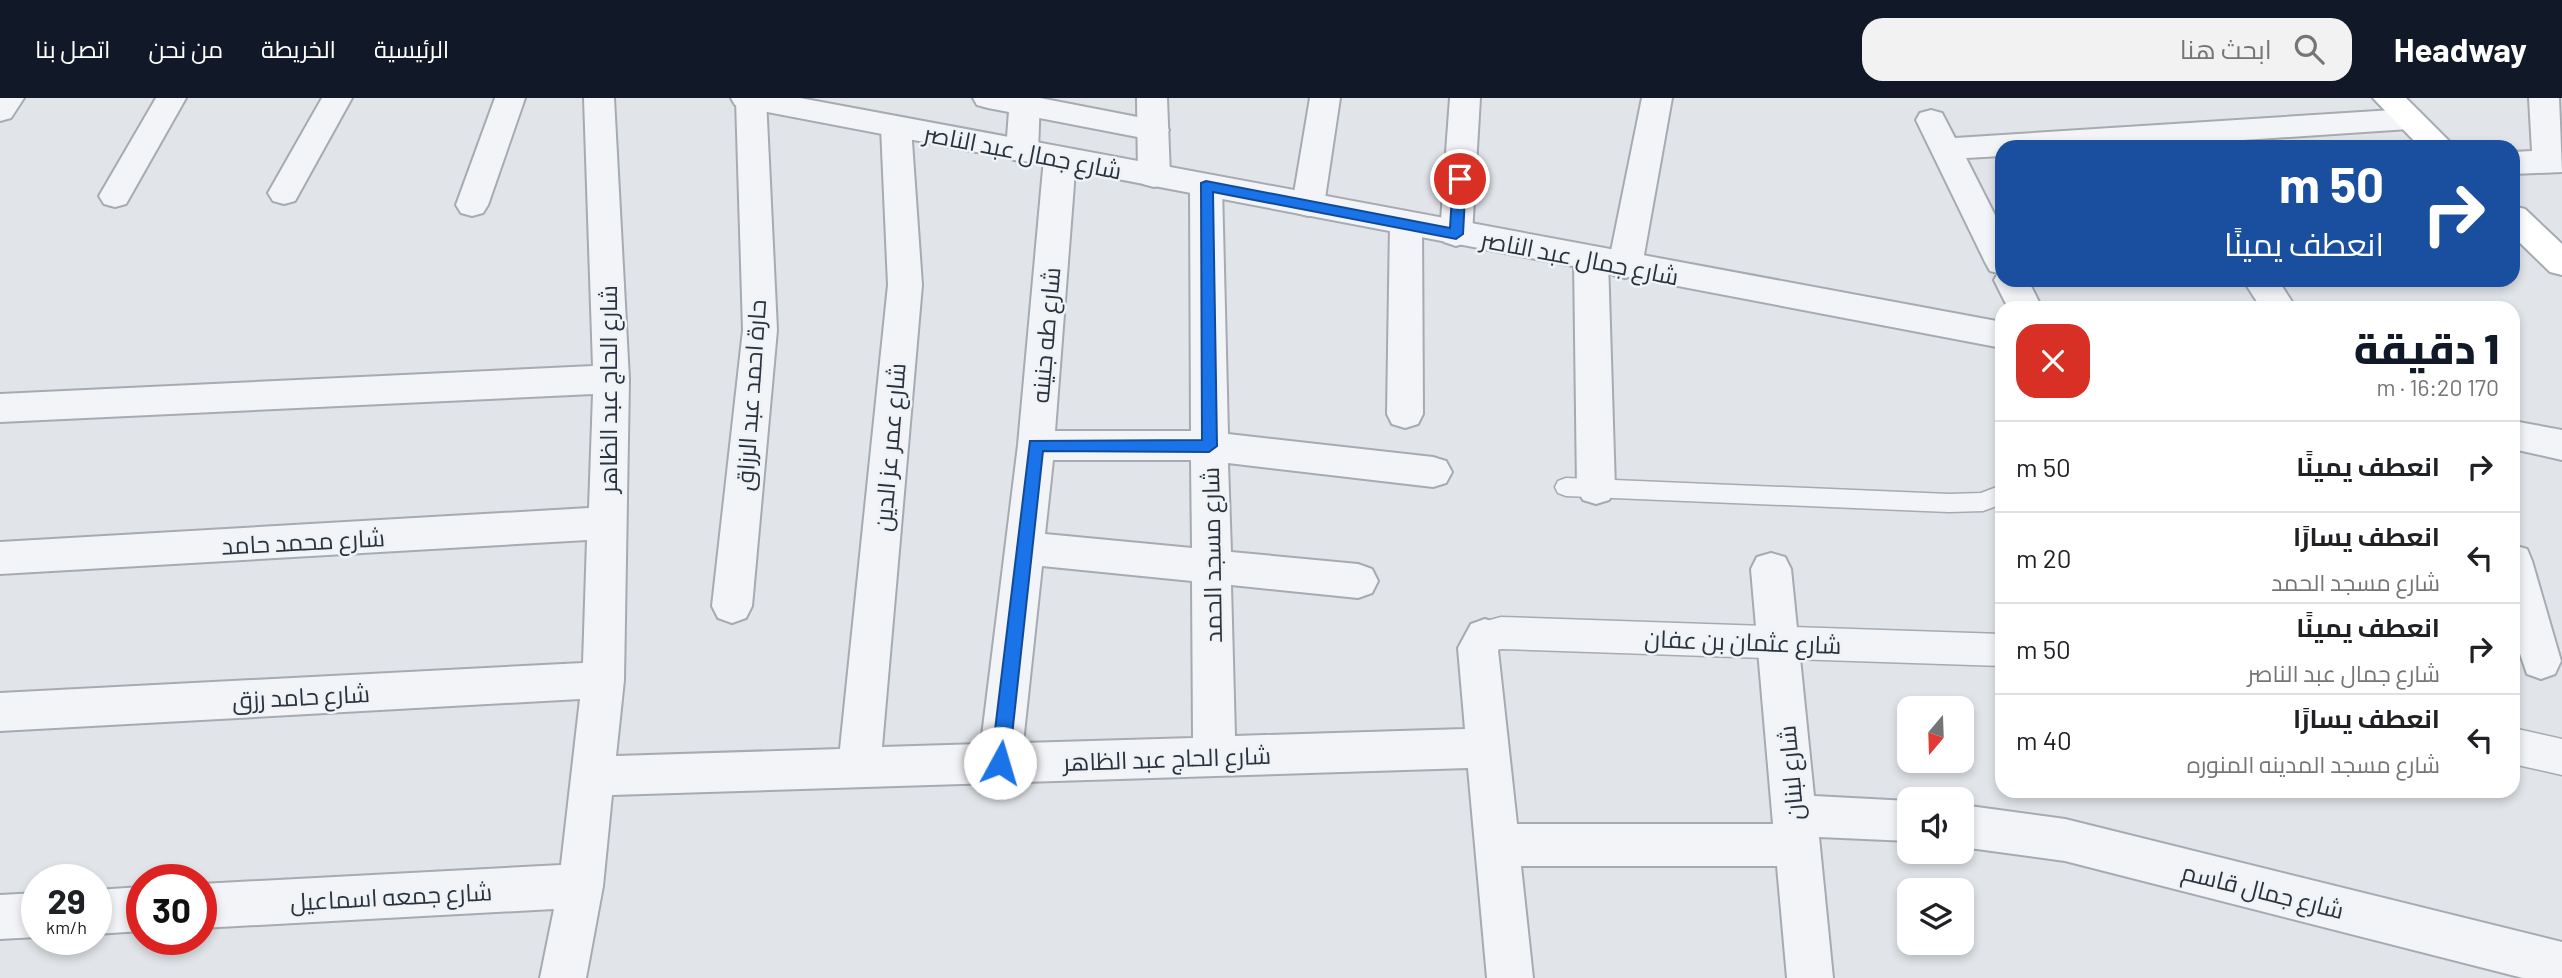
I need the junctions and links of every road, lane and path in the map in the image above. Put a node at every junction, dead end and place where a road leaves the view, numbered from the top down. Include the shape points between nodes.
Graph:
1 (9, 98) edge
2 (171, 98) edge
3 (337, 98) edge
4 (510, 98) edge
5 (599, 98) edge
6 (988, 98) edge
7 (1152, 98) edge
8 (1325, 98) edge
9 (1465, 98) edge
10 (1657, 98) edge
11 (2544, 98) edge
12 (748, 99) edge
13 (1025, 102) edge
14 (2399, 108) edge
15 (0, 111) edge
16 (1931, 120) dead end
17 (896, 127) junction
18 (1153, 130) junction
19 (2045, 140) edge
20 (2432, 140) edge
21 (1995, 144) edge
22 (1945, 149) junction
23 (1022, 151) junction
24 (1060, 158) junction
25 (2555, 161) edge
26 (2520, 163) edge
27 (1154, 176) junction
28 (1206, 186) junction
29 (284, 193) dead end
30 (115, 196) dead end
31 (472, 205) dead end
32 (1308, 205) junction
33 (1406, 224) junction
34 (2520, 224) edge
35 (1456, 234) junction
36 (1995, 248) edge
37 (1591, 260) junction
38 (2562, 263) edge
39 (1626, 266) junction
40 (1995, 334) edge
41 (611, 379) junction
42 (0, 408) edge
43 (1405, 414) dead end
44 (2520, 436) edge
45 (1036, 445) junction
46 (2562, 445) edge
47 (1209, 446) junction
48 (1433, 472) dead end
49 (1581, 488) joint
50 (1995, 497) edge
51 (607, 523) junction
52 (1024, 548) junction
53 (0, 558) edge
54 (1211, 566) junction
55 (1771, 569) dead end
56 (1358, 580) dead end
57 (2520, 586) edge
58 (732, 606) dead end
59 (1485, 636) joint
60 (1778, 643) junction
61 (1995, 650) edge
62 (2541, 661) dead end
63 (603, 680) junction
64 (0, 712) edge
65 (1488, 748) junction
66 (2520, 748) edge
67 (1214, 757) junction
68 (2562, 757) edge
69 (1000, 763) junction
70 (859, 767) junction
71 (594, 776) junction
72 (1897, 822) edge
73 (1974, 828) edge
74 (1796, 830) junction
75 (1497, 845) junction
76 (581, 886) junction
77 (217, 905) edge
78 (21, 916) edge
79 (0, 917) edge
80 (2562, 965) edge
81 (563, 978) edge
82 (1510, 978) edge
83 (1810, 978) edge

1 - 15 street
2 - 30 street
3 - 29 street
4 - 31 street
5 - 41 street, شارع الحاج عبد الظاهر
6 - 13 street, شارع جمال عبد الناصر
7 - 18 street
8 - 32 street
9 - 35 street
10 - 39 street
11 - 25 street
12 - 17 street, شارع جمال عبد الناصر
12 - 58 street, حارة احمد عبد الرزاق via 760,330
13 - 18 street, شارع جمال عبد الناصر
13 - 23 street
14 - 19 street
14 - 20 main road
16 - 22 street
17 - 23 street, شارع جمال عبد الناصر
17 - 70 street, شارع عمر عز الدين via 905,285
18 - 27 street
21 - 22 street
22 - 36 street
23 - 24 street, شارع جمال عبد الناصر
24 - 27 street, شارع جمال عبد الناصر
24 - 45 street, شارع طه جنينه
25 - 26 street
27 - 28 street, شارع جمال عبد الناصر
28 - 32 street, شارع جمال عبد الناصر
28 - 47 street, شارع مسجد الحمد
32 - 33 street, شارع جمال عبد الناصر
33 - 35 street, شارع جمال عبد الناصر
33 - 43 street
34 - 38 main road
35 - 37 street, شارع جمال عبد الناصر
37 - 39 street, شارع جمال عبد الناصر
37 - 49 street
39 - 40 street, شارع جمال عبد الناصر
41 - 42 street
41 - 51 street, شارع الحاج عبد الظاهر
44 - 46 street
45 - 47 street
45 - 52 street, شارع طه جنينه
47 - 48 street
47 - 54 street, شارع مسجد الحمد
49 - 50 lane via 1949,503
51 - 53 street, شارع محمد حامد
51 - 63 street, شارع الحاج عبد الظاهر
52 - 54 street
52 - 69 street, شارع طه جنينه
54 - 56 street
54 - 67 street, شارع مسجد الحمد
55 - 60 street, شارع لبنان
57 - 62 street
59 - 60 street, شارع عثمان بن عفان
59 - 65 street via 1478,648
60 - 61 street, شارع عثمان بن عفان
60 - 74 street, شارع لبنان
63 - 64 street, شارع حامد رزق
63 - 71 street, شارع الحاج عبد الظاهر
65 - 67 street, شارع الحاج عبد الظاهر
65 - 75 street
66 - 68 street
67 - 69 street, شارع الحاج عبد الظاهر
69 - 70 street, شارع الحاج عبد الظاهر
70 - 71 street, شارع الحاج عبد الظاهر
71 - 76 street, شارع الحاج عبد الظاهر
72 - 74 street
73 - 80 street, شارع جمال قاسم via 2065,840
74 - 75 street
74 - 83 street, شارع لبنان
75 - 82 street
76 - 77 street, شارع جمعه اسماعيل
76 - 81 street, شارع الحاج عبد الظاهر
78 - 79 street

